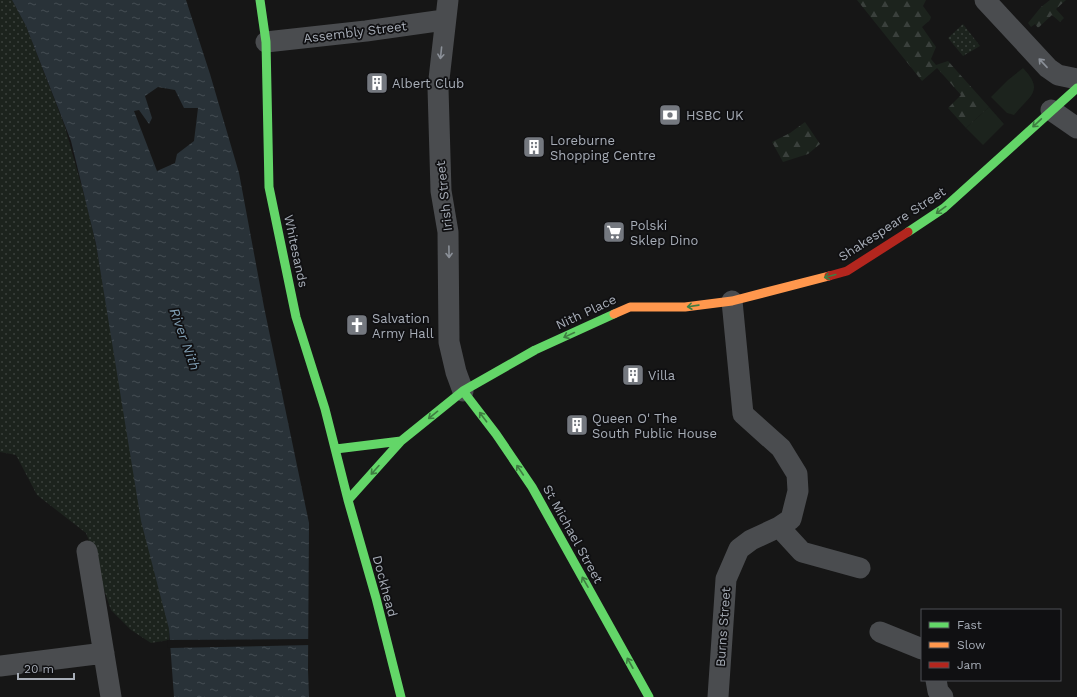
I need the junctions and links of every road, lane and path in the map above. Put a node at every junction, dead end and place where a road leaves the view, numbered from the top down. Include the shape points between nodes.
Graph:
1 (260, 0) edge
2 (448, 0) edge
3 (985, 0) edge
4 (444, 20) junction
5 (266, 42) junction
6 (1077, 79) edge
7 (1077, 88) edge
8 (1051, 110) junction
9 (1077, 128) edge
10 (732, 301) junction
11 (463, 391) junction
12 (401, 441) junction
13 (336, 449) junction
14 (348, 500) junction
15 (779, 527) junction
16 (87, 551) dead end
17 (860, 568) dead end
18 (880, 632) dead end
19 (921, 648) edge
20 (104, 653) junction
21 (0, 666) edge
22 (396, 680) junction
23 (936, 681) edge
24 (111, 697) edge
25 (396, 697) edge
26 (401, 697) edge
27 (649, 697) edge
28 (718, 697) edge
29 (943, 697) edge

1 - 5 main road, Whitesands
2 - 4 street, Irish Street
6 -> 3 street via 1058,75 1048,68
4 - 5 street, Assembly Street
4 -> 11 street, Irish Street via 438,88 441,191 448,232 449,342
5 - 13 main road, Whitesands via 269,187 296,317
7 - 8 main road, Shakespeare Street
8 - 9 street
8 -> 10 main road, Shakespeare Street via 944,208 847,271
10 -> 11 main road, Nith Place via 685,307 630,307 535,350
10 - 15 street, Burns Street via 743,414 781,448 798,474 798,491 791,519
11 -> 12 main road, Nith Place
27 -> 11 main road, St Michael Street via 532,487
12 - 13 main road
12 -> 14 main road, Nith Place
13 - 14 main road, Whitesands
14 - 22 main road, Dockhead
15 - 17 street via 802,552
15 - 28 street, Burns Street via 751,540 739,549 726,579
16 - 20 street
18 - 19 street
20 - 21 street
20 - 24 street
22 - 25 main road, Dockhead
22 - 26 main road, Dockhead
23 - 29 street via 938,691

